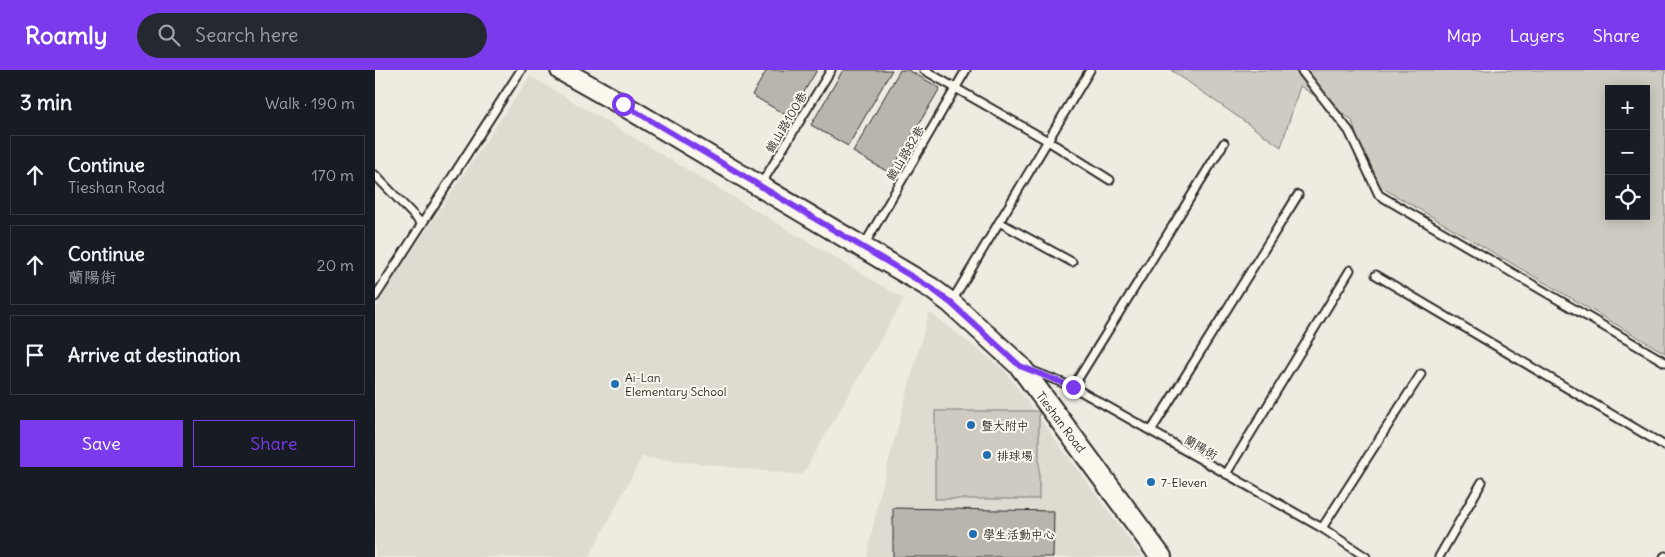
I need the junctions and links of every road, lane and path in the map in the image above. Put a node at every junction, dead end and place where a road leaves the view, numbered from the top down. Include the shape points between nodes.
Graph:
1 (521, 70) edge
2 (561, 70) edge
3 (831, 70) edge
4 (924, 70) edge
5 (967, 70) edge
6 (1091, 70) edge
7 (1301, 70) edge
8 (956, 89) junction
9 (1048, 141) junction
10 (1224, 143) dead end
11 (375, 175) edge
12 (1110, 180) dead end
13 (760, 186) junction
14 (1298, 195) dead end
15 (999, 222) junction
16 (422, 224) junction
17 (863, 248) junction
18 (1071, 262) dead end
19 (1351, 270) dead end
20 (1376, 275) dead end
21 (375, 297) edge
22 (951, 303) junction
23 (1665, 362) edge
24 (1020, 366) junction
25 (1421, 374) dead end
26 (1073, 387) junction
27 (1151, 431) junction
28 (1665, 446) edge
29 (1226, 474) junction
30 (1482, 482) dead end
31 (1321, 528) junction
32 (1161, 557) edge
33 (1366, 557) edge
34 (1439, 557) edge

1 - 16 lane
2 - 13 street, Tieshan Road
3 - 13 lane, 鐵山路100巷
4 - 8 lane
5 - 8 lane, 鐵山路82巷
6 - 9 lane
7 - 23 lane via 1349,131 1379,195
8 - 9 lane
8 - 17 lane, 鐵山路82巷
9 - 12 lane
9 - 15 lane
10 - 26 lane
11 - 16 lane
13 - 17 street, Tieshan Road
14 - 27 lane
15 - 18 lane
15 - 22 lane
16 - 21 lane
17 - 22 street, Tieshan Road
19 - 29 lane
20 - 28 lane
22 - 24 street, Tieshan Road
24 - 26 lane, 蘭陽街
24 - 32 street, Tieshan Road
25 - 31 lane
26 - 27 lane, 蘭陽街
27 - 29 lane, 蘭陽街
29 - 31 lane, 蘭陽街
30 - 34 lane
31 - 33 lane, 蘭陽街

